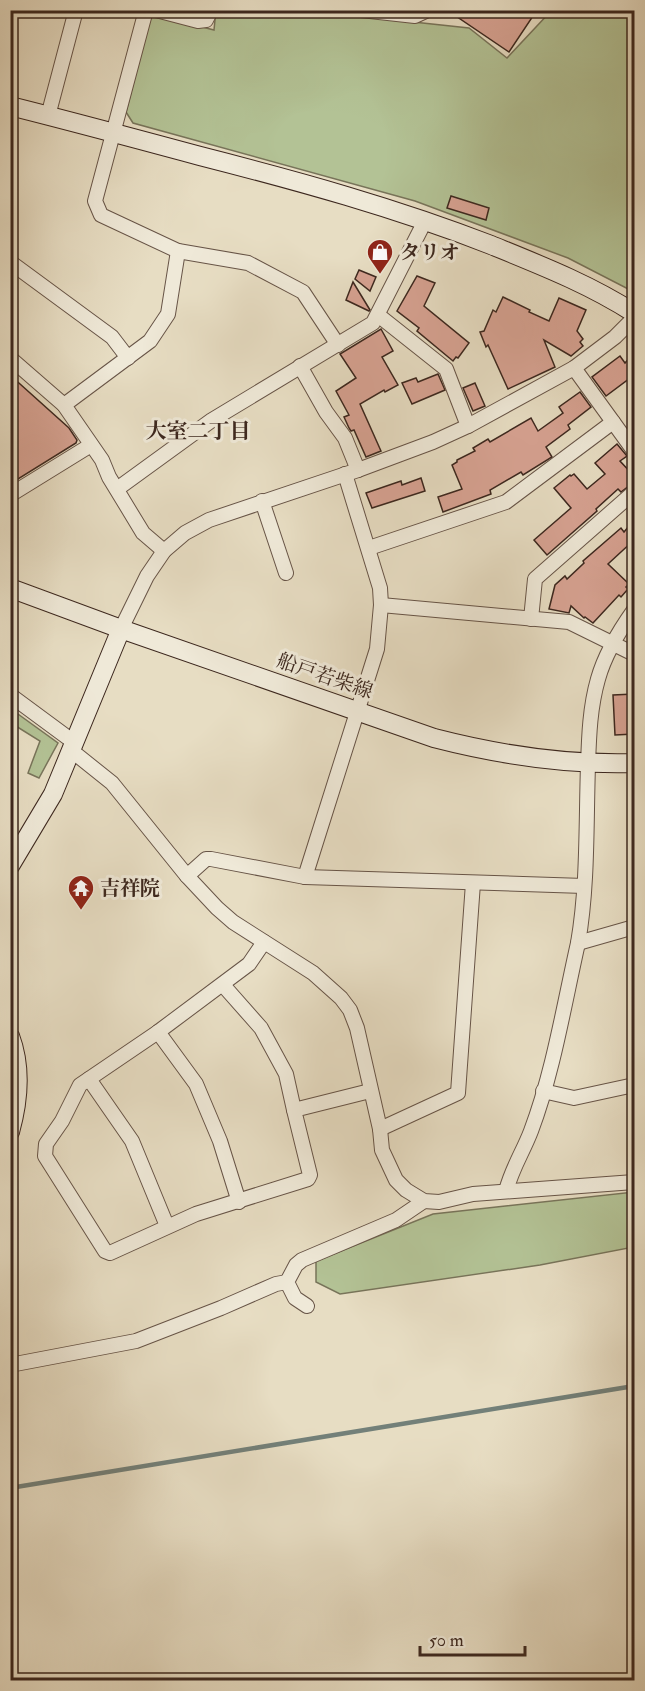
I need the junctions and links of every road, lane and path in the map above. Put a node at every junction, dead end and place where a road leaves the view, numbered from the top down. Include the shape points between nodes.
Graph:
1 (76, 10) edge
2 (146, 10) edge
3 (156, 10) edge
4 (211, 10) edge
5 (361, 10) edge
6 (428, 10) edge
7 (11, 108) edge
8 (48, 116) junction
9 (113, 133) junction
10 (425, 220) junction
11 (178, 251) junction
12 (10, 262) edge
13 (634, 313) edge
14 (378, 315) junction
15 (634, 318) edge
16 (338, 345) junction
17 (10, 358) edge
18 (128, 358) junction
19 (300, 366) junction
20 (574, 368) junction
21 (64, 405) junction
22 (613, 422) junction
23 (468, 426) junction
24 (91, 445) junction
25 (634, 451) edge
26 (352, 472) junction
27 (117, 489) junction
28 (634, 492) edge
29 (10, 495) edge
30 (262, 501) junction
31 (369, 548) junction
32 (164, 551) junction
33 (286, 573) dead end
34 (10, 588) edge
35 (381, 605) junction
36 (634, 610) edge
37 (531, 619) junction
38 (121, 629) junction
39 (613, 643) junction
40 (634, 654) edge
41 (10, 695) edge
42 (356, 711) junction
43 (74, 747) junction
44 (588, 763) junction
45 (634, 763) edge
46 (10, 866) edge
47 (188, 876) junction
48 (305, 877) junction
49 (473, 883) junction
50 (584, 886) junction
51 (634, 927) edge
52 (264, 942) junction
53 (578, 943) junction
54 (223, 985) junction
55 (158, 1032) junction
56 (10, 1036) edge
57 (89, 1079) junction
58 (634, 1086) edge
59 (370, 1091) junction
60 (543, 1091) junction
61 (294, 1110) junction
62 (380, 1129) junction
63 (10, 1132) edge
64 (634, 1182) edge
65 (506, 1191) junction
66 (424, 1201) junction
67 (239, 1202) junction
68 (167, 1226) junction
69 (287, 1282) junction
70 (307, 1306) dead end
71 (10, 1365) edge

1 - 8 street
2 - 9 street
3 - 4 street via 198,21 206,20
5 - 6 street via 415,16
7 - 8 street
8 - 9 street
9 - 10 street via 327,189
9 - 11 street via 95,201 97,209 101,215
10 - 13 street via 574,280
10 - 14 street
11 - 16 street via 248,263 303,291
11 - 18 street via 168,314 150,341
12 - 18 street via 112,337
14 - 16 street via 373,323
14 - 23 street via 446,369
15 - 20 street
16 - 19 street
17 - 21 street
18 - 21 street
19 - 26 street via 345,438
19 - 27 street via 212,420
20 - 22 street
20 - 23 street
21 - 24 street
22 - 25 street
22 - 31 street via 506,502
23 - 26 street
24 - 27 street
24 - 29 street
26 - 30 street
26 - 31 street
27 - 32 street via 144,533
28 - 37 street via 535,579
30 - 32 street via 209,520
30 - 33 street
31 - 35 street
32 - 38 street
34 - 38 street, 船戸若柴線
35 - 37 street
35 - 42 street via 377,649
36 - 39 street
37 - 39 street via 568,622
38 - 42 street, 船戸若柴線
38 - 43 street
39 - 40 street
39 - 44 street via 598,677 591,707
41 - 43 street
42 - 44 street, 船戸若柴線 via 476,749
42 - 48 street
43 - 46 street via 53,794
43 - 47 street via 112,783
44 - 45 street, 船戸若柴線
44 - 50 street
47 - 48 street via 211,859
47 - 52 street via 233,922
48 - 49 street
49 - 50 street
49 - 62 street via 458,1094
50 - 53 street
51 - 53 street
52 - 54 street via 249,964
52 - 59 street via 329,985 350,1010
53 - 60 street
54 - 55 street
54 - 61 street via 261,1028 286,1074
55 - 57 street
55 - 67 street via 196,1084 220,1141
56 - 63 street via 19,1085
57 - 68 street via 132,1141
57 - 68 street via 80,1085 46,1144 45,1156 105,1251 110,1253
58 - 60 street via 574,1098
59 - 61 street
59 - 62 street
60 - 65 street
61 - 67 street via 308,1179
62 - 66 street via 382,1150 396,1179 406,1191
64 - 65 street
65 - 66 street
66 - 69 street via 396,1220 302,1260
67 - 68 street
69 - 70 street via 295,1298
69 - 71 street via 136,1341

